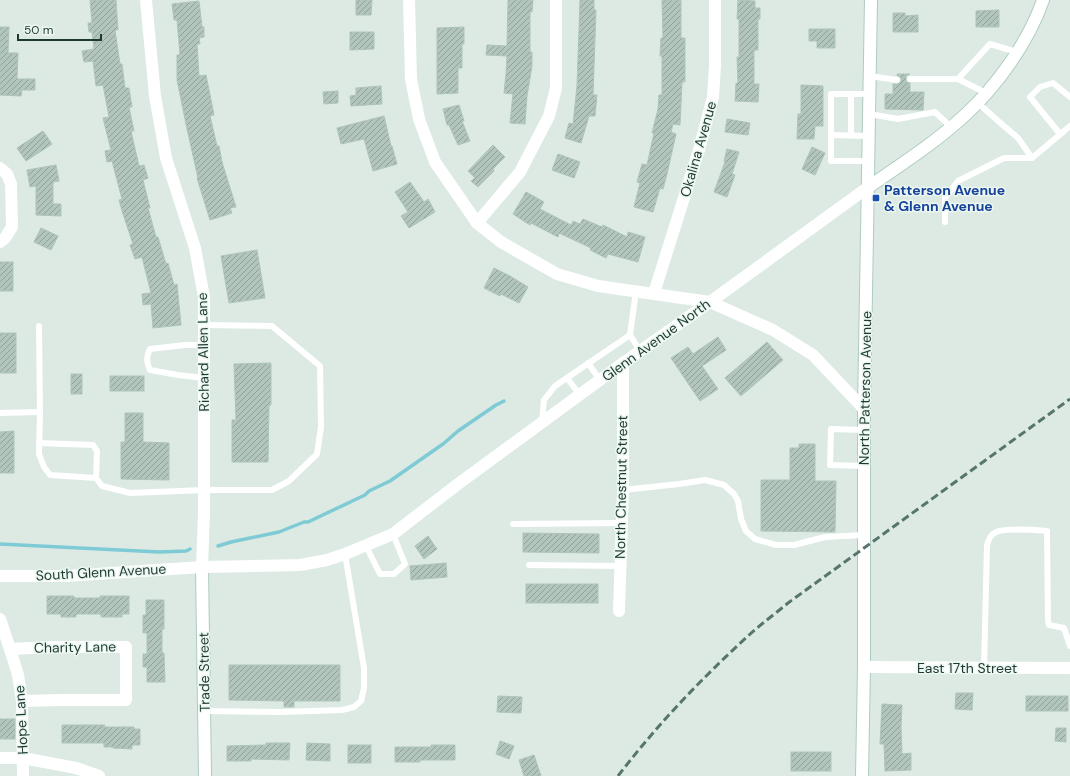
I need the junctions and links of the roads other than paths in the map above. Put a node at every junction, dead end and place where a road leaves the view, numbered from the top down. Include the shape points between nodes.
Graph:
1 (146, 0) edge
2 (409, 0) edge
3 (556, 0) edge
4 (715, 0) edge
5 (870, 0) edge
6 (1043, 0) edge
7 (1017, 52) junction
8 (870, 76) junction
9 (910, 79) dead end
10 (958, 79) junction
11 (897, 80) dead end
12 (986, 93) junction
13 (851, 94) junction
14 (869, 94) junction
15 (1070, 97) edge
16 (978, 103) junction
17 (869, 114) junction
18 (1070, 126) edge
19 (951, 127) junction
20 (1060, 134) junction
21 (831, 135) junction
22 (851, 135) junction
23 (869, 136) junction
24 (1032, 158) junction
25 (869, 160) junction
26 (0, 168) edge
27 (867, 188) junction
28 (945, 222) dead end
29 (478, 223) junction
30 (0, 242) edge
31 (636, 291) junction
32 (654, 294) junction
33 (710, 302) junction
34 (204, 325) junction
35 (39, 326) dead end
36 (630, 335) junction
37 (204, 345) junction
38 (640, 351) junction
39 (588, 363) junction
40 (623, 363) junction
41 (204, 378) junction
42 (567, 378) junction
43 (600, 380) junction
44 (580, 395) junction
45 (864, 409) junction
46 (40, 412) junction
47 (0, 413) edge
48 (542, 423) junction
49 (864, 430) junction
50 (39, 443) junction
51 (864, 466) junction
52 (96, 478) junction
53 (204, 490) junction
54 (623, 490) junction
55 (621, 522) junction
56 (513, 524) dead end
57 (393, 534) junction
58 (864, 534) junction
59 (366, 546) junction
60 (344, 554) junction
61 (529, 565) dead end
62 (620, 566) junction
63 (202, 567) junction
64 (0, 576) edge
65 (618, 611) dead end
66 (0, 619) edge
67 (1070, 646) edge
68 (10, 649) junction
69 (864, 667) junction
70 (984, 668) junction
71 (1070, 668) edge
72 (22, 701) junction
73 (205, 711) junction
74 (0, 758) edge
75 (24, 758) junction
76 (23, 776) edge
77 (99, 776) edge
78 (205, 776) edge
79 (862, 776) edge

1 - 34 street, Richard Allen Lane via 155,96 166,158 195,248 204,297
2 - 29 street via 411,79 419,119 435,162
3 - 29 street via 556,88 549,116 520,172
4 - 32 street, Okalina Avenue via 713,98
5 - 8 street, North Patterson Avenue
6 - 7 street, Glenn Avenue North
7 - 10 lane via 990,44
7 - 12 street, Glenn Avenue North
8 - 11 lane
8 - 14 street, North Patterson Avenue
9 - 10 lane
10 - 12 lane
12 - 16 street, Glenn Avenue North
13 - 14 lane
13 - 21 lane via 830,94
13 - 22 lane
14 - 17 street, North Patterson Avenue
15 - 20 lane via 1053,83 1040,87 1030,96
16 - 19 street, Glenn Avenue North
16 - 24 lane via 1018,138
17 - 19 lane via 898,119 935,112
17 - 23 street, North Patterson Avenue
18 - 20 lane
19 - 27 street, Glenn Avenue North
20 - 24 lane
21 - 22 lane
21 - 25 lane via 831,161
22 - 23 lane
23 - 25 street, North Patterson Avenue
24 - 28 lane via 1004,158 958,181 945,198
25 - 27 street, North Patterson Avenue
26 - 30 street via 7,174 11,184 12,227
27 - 33 street, Glenn Avenue North
27 - 45 street, North Patterson Avenue
29 - 31 street via 501,242 557,274 598,286
31 - 32 street
31 - 36 lane
32 - 33 street
33 - 38 street, Glenn Avenue North
33 - 45 street via 773,330 813,356
34 - 37 street, Richard Allen Lane
34 - 53 lane via 272,326 308,355 320,366 321,427 316,454 289,481 272,490
35 - 46 lane
36 - 38 lane
36 - 39 lane
37 - 41 street, Richard Allen Lane
37 - 41 lane via 150,349 146,356 150,370
38 - 40 street, Glenn Avenue North
39 - 42 lane
39 - 43 lane
40 - 43 street, Glenn Avenue North
40 - 54 street, North Chestnut Street
41 - 53 street, Richard Allen Lane
42 - 44 lane
42 - 48 lane via 555,386 544,400
43 - 44 street, Glenn Avenue North
44 - 48 street, Glenn Avenue North
45 - 49 street, North Patterson Avenue
46 - 47 lane
46 - 50 lane
48 - 57 street, Glenn Avenue North
49 - 51 street, North Patterson Avenue
49 - 51 lane via 831,429 830,465
50 - 52 lane via 39,454 44,468 50,475
50 - 52 lane via 93,445 96,451
51 - 58 street, North Patterson Avenue
52 - 53 lane via 102,486 130,493
53 - 63 street, Richard Allen Lane
54 - 55 street, North Chestnut Street
54 - 58 lane via 705,480 724,485 738,501 746,531 756,539 776,545 794,545 825,537
55 - 56 lane
55 - 62 street, North Chestnut Street
57 - 59 street, Glenn Avenue North
57 - 59 lane via 405,564 394,574 380,574
58 - 69 street, North Patterson Avenue
59 - 60 street, Glenn Avenue North
60 - 63 street, Glenn Avenue North via 300,565
60 - 73 lane via 364,668 361,701 354,707 342,710
61 - 62 lane
62 - 65 street, North Chestnut Street
63 - 64 street, South Glenn Avenue via 66,576
63 - 73 street, Trade Street
66 - 68 street, Hope Lane
67 - 70 lane via 1064,628 1049,625 1048,621 1048,530 995,532 987,545
68 - 72 street, Hope Lane
68 - 72 street, Charity Lane via 126,647 126,700
69 - 70 street, East 17th Street
69 - 79 street, North Patterson Avenue
70 - 71 street, East 17th Street
72 - 75 street, Hope Lane
73 - 78 street, Trade Street
74 - 75 street
75 - 76 street, Hope Lane
75 - 77 street via 76,768

